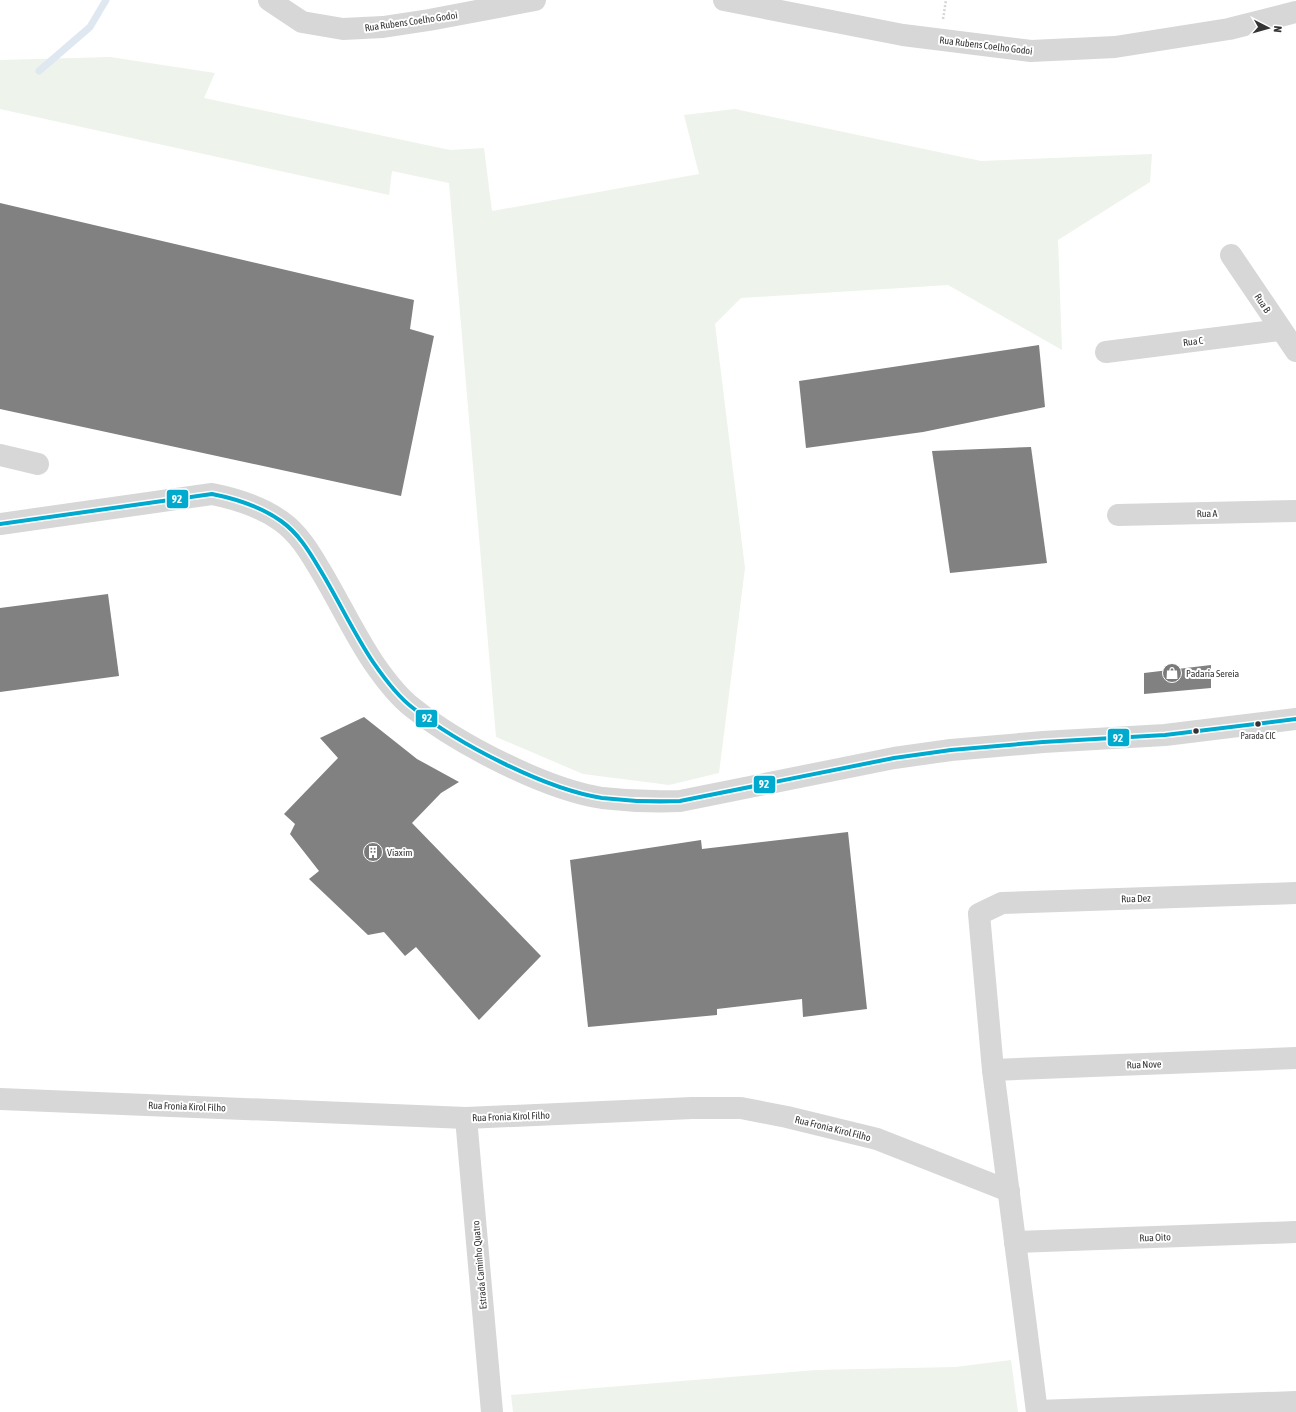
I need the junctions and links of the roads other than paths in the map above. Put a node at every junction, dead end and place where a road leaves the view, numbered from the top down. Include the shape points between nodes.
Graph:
1 (269, 0) edge
2 (535, 0) edge
3 (724, 0) edge
4 (1296, 12) edge
5 (1232, 255) dead end
6 (1280, 330) junction
7 (1296, 351) edge
8 (1106, 352) dead end
9 (0, 455) edge
10 (38, 464) dead end
11 (1296, 511) edge
12 (1118, 515) dead end
13 (0, 524) edge
14 (1296, 719) edge
15 (1296, 893) edge
16 (1296, 1058) edge
17 (993, 1070) junction
18 (0, 1099) edge
19 (466, 1118) junction
20 (1009, 1191) junction
21 (1296, 1232) edge
22 (1015, 1242) junction
23 (1296, 1402) edge
24 (492, 1412) edge
25 (1037, 1412) edge

1 - 2 street, Rua Rubens Coelho Godoi via 302,22 343,29 383,27
3 - 4 street, Rua Rubens Coelho Godoi via 903,35 1031,52 1115,47 1229,29
5 - 6 street, Rua B
6 - 7 street, Rua B
6 - 8 street, Rua C
9 - 10 street
11 - 12 street, Rua A
13 - 14 street via 212,494 261,508 282,522 305,545 373,662 412,707 487,755 559,787 601,798 651,802 680,801 894,758 936,752 1043,742 1165,735
15 - 17 street, Rua Dez via 1002,903 979,914
16 - 17 street, Rua Nove
17 - 20 street
18 - 19 street, Rua Fronia Kirol Filho
19 - 20 street, Rua Fronia Kirol Filho via 741,1108 876,1138
19 - 24 street, Estrada Caminho Quatro
20 - 22 street
21 - 22 street, Rua Oito
22 - 25 street
23 - 25 street

